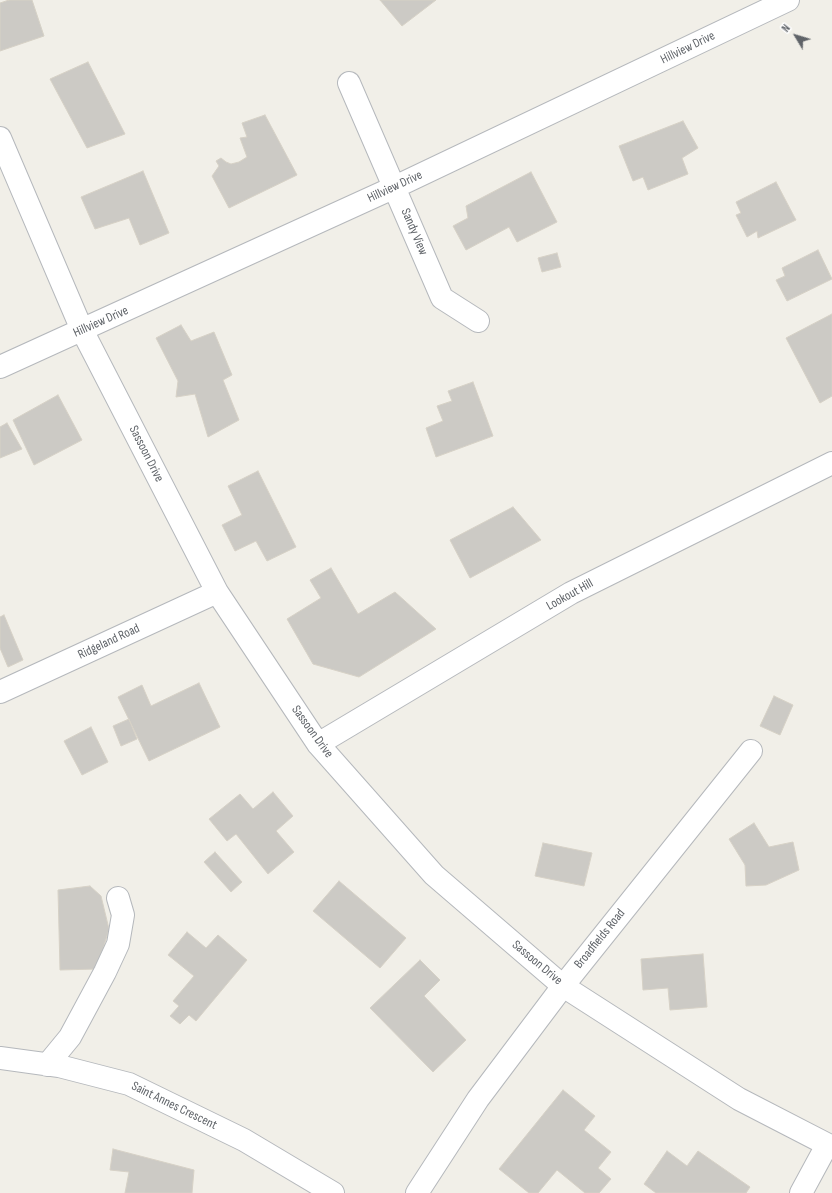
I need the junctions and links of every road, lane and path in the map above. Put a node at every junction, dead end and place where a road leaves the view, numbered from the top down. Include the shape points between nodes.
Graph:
1 (788, 0) edge
2 (349, 83) dead end
3 (0, 138) edge
4 (395, 188) junction
5 (478, 321) dead end
6 (82, 330) junction
7 (0, 367) edge
8 (832, 463) edge
9 (217, 592) junction
10 (0, 692) edge
11 (318, 744) junction
12 (751, 751) dead end
13 (118, 898) dead end
14 (563, 986) junction
15 (0, 1058) edge
16 (47, 1065) junction
17 (830, 1146) edge
18 (333, 1193) edge
19 (416, 1193) edge
20 (800, 1193) edge

1 - 4 street, Hillview Drive
2 - 4 street, Sandy View
3 - 6 street, Sassoon Drive
4 - 5 street, Sandy View via 442,298
4 - 6 street, Hillview Drive
6 - 7 street, Hillview Drive
6 - 9 street, Sassoon Drive
8 - 11 street, Lookout Hill via 571,593
9 - 10 street, Ridgeland Road
9 - 11 street, Sassoon Drive
11 - 14 street, Sassoon Drive via 434,875
12 - 14 street, Broadfields Road
13 - 16 street via 122,915 118,944 70,1037
14 - 17 street, Sassoon Drive via 739,1099
14 - 19 street, Broadfields Road via 478,1100
15 - 16 street, Saint Annes Crescent
16 - 18 street, Saint Annes Crescent via 129,1084 244,1140
17 - 20 street

